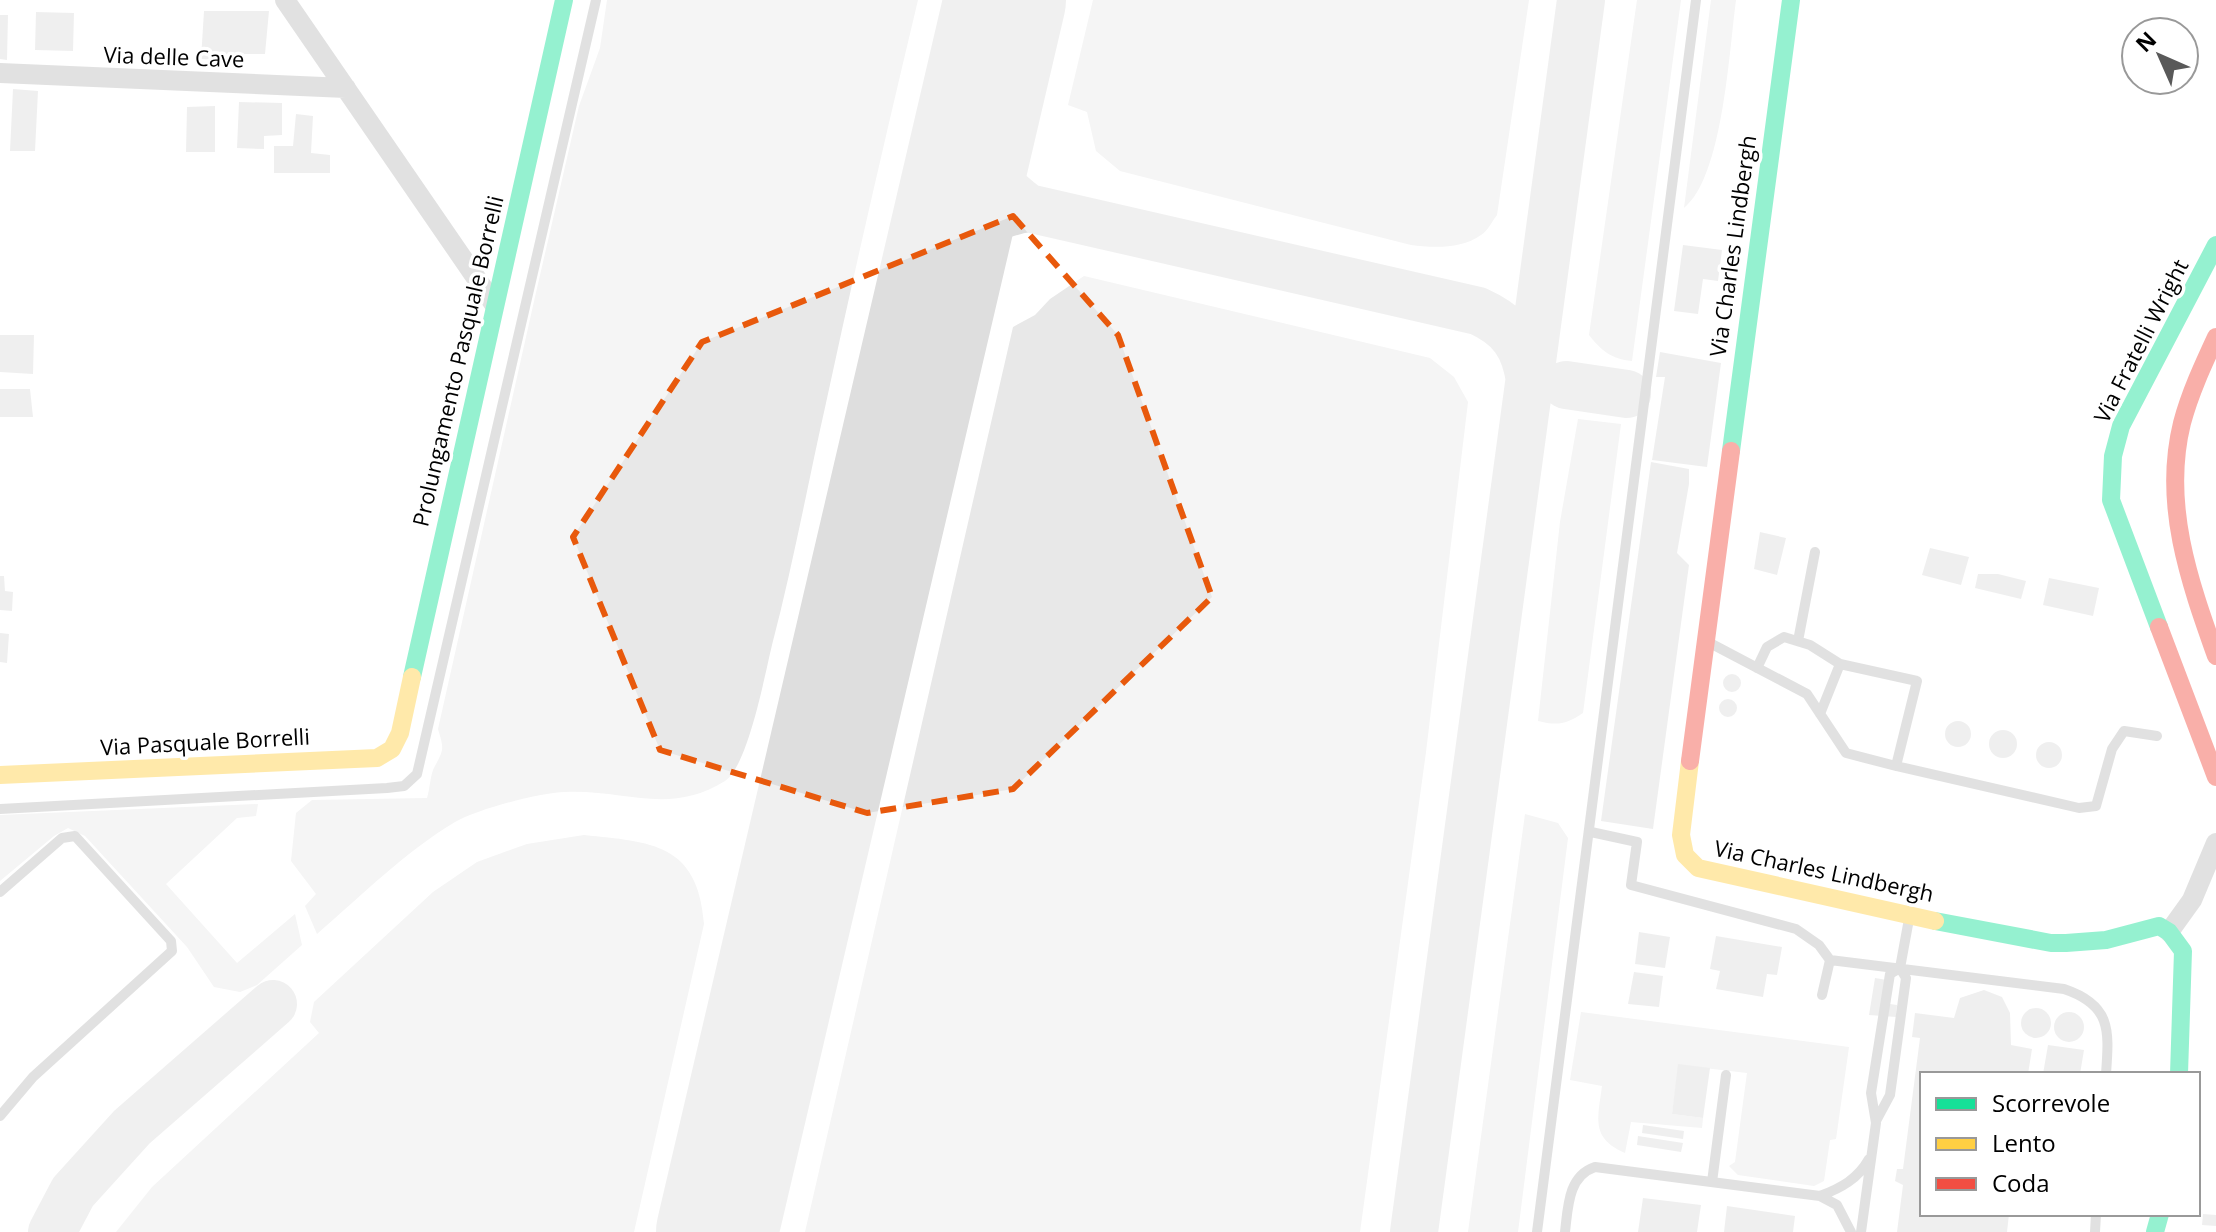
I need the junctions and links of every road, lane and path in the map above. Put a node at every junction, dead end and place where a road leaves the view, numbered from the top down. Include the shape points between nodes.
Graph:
1 (285, 0) edge
2 (564, 0) edge
3 (596, 0) edge
4 (1696, 0) edge
5 (1791, 0) edge
6 (0, 73) edge
7 (346, 88) junction
8 (2216, 245) edge
9 (494, 304) junction
10 (2216, 337) edge
11 (1815, 552) dead end
12 (1707, 641) junction
13 (1798, 641) junction
14 (2216, 656) edge
15 (1840, 664) junction
16 (1757, 668) junction
17 (1820, 714) junction
18 (400, 733) joint
19 (2157, 736) dead end
20 (1896, 766) junction
21 (0, 775) edge
22 (2216, 777) edge
23 (0, 809) edge
24 (1591, 832) junction
25 (2216, 843) edge
26 (0, 892) edge
27 (1910, 915) junction
28 (2169, 932) junction
29 (1830, 960) junction
30 (1900, 968) junction
31 (1822, 995) dead end
32 (2106, 1072) edge
33 (2179, 1072) edge
34 (1726, 1075) dead end
35 (0, 1116) edge
36 (1876, 1123) junction
37 (1872, 1154) junction
38 (1712, 1182) junction
39 (1820, 1196) junction
40 (1537, 1232) edge
41 (1565, 1232) edge
42 (1851, 1232) edge
43 (1861, 1232) edge

1 - 7 street
2 - 9 main road, Prolungamento Pasquale Borrelli
3 - 23 lane via 417,774 404,786 387,788
4 - 24 lane
5 - 12 main road, Via Charles Lindbergh
6 - 7 street, Via delle Cave
7 - 9 street
8 - 22 main road, Via Fratelli Wright via 2121,426 2111,500
9 - 18 main road, Prolungamento Pasquale Borrelli
10 - 14 main road via 2179,429 2174,482 2178,540
11 - 13 lane
12 - 16 lane
12 - 27 main road, Via Charles Lindbergh via 1681,835 1685,855 1698,868
13 - 15 lane
13 - 16 lane via 1784,637 1767,647
15 - 17 lane
15 - 20 lane via 1917,681
16 - 17 lane via 1807,694
17 - 20 lane via 1846,753
18 - 21 main road, Via Pasquale Borrelli via 392,749 377,758
19 - 20 lane via 2124,731 2112,749 2096,806 2079,808
24 - 29 lane via 1637,842 1631,885 1796,929
24 - 40 lane
25 - 28 street via 2192,900
26 - 35 lane via 62,838 75,836 173,947 33,1077
27 - 28 main road, Via Charles Lindbergh via 2065,944 2112,941 2159,926
27 - 30 lane
28 - 33 main road via 2183,951
29 - 30 lane
29 - 31 lane
30 - 32 lane via 2080,994 2094,1005 2109,1032
30 - 36 lane via 1906,978 1890,1095
30 - 36 lane via 1890,974 1871,1093
34 - 38 lane
36 - 37 lane
37 - 39 lane via 1862,1173
37 - 43 lane
38 - 39 lane
38 - 41 lane via 1595,1167 1583,1171 1570,1191
39 - 42 lane via 1837,1205

